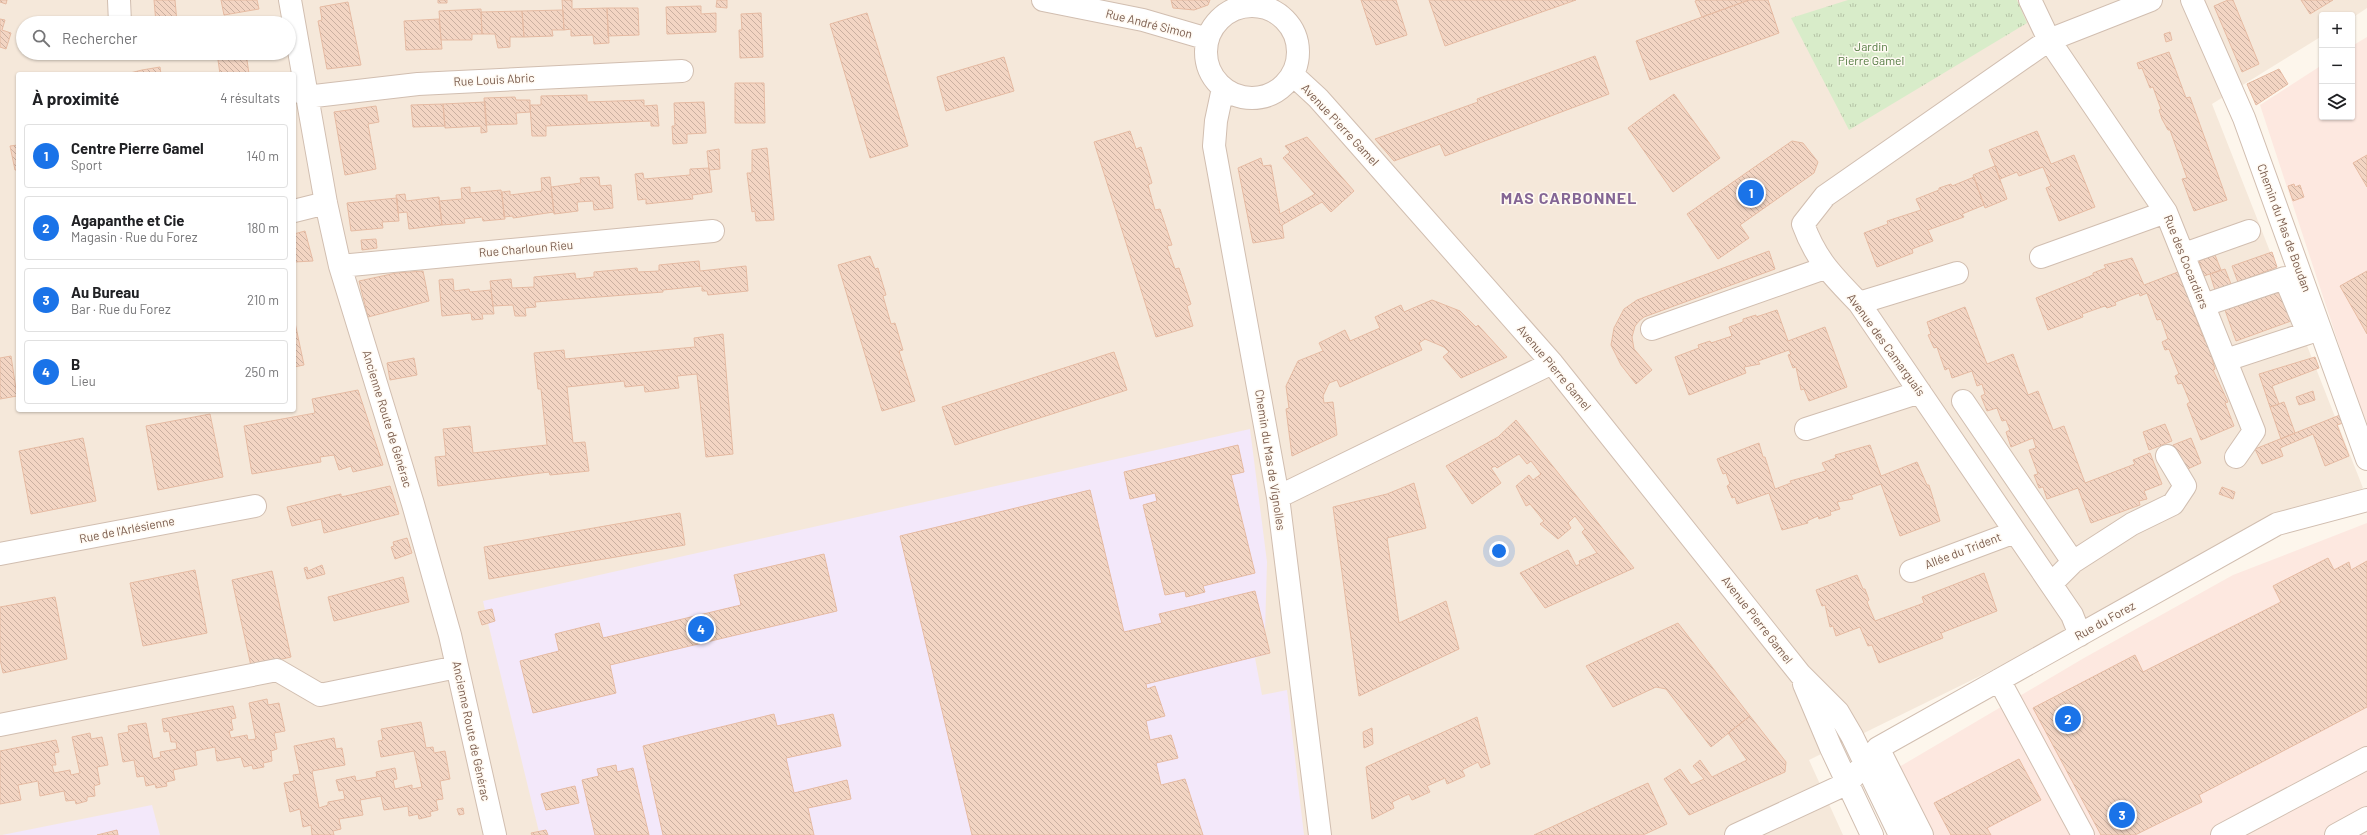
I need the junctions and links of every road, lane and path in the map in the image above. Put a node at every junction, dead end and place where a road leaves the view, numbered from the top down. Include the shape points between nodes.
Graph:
1 (119, 0) edge
2 (290, 0) edge
3 (1044, 0) edge
4 (2030, 0) edge
5 (2152, 0) edge
6 (2192, 0) edge
7 (1254, 3) edge
8 (120, 16) edge
9 (293, 16) edge
10 (296, 36) edge
11 (1208, 39) junction
12 (2049, 40) junction
13 (682, 71) dead end
14 (1293, 76) junction
15 (1223, 88) junction
16 (306, 97) junction
17 (326, 203) junction
18 (296, 210) edge
19 (2166, 212) junction
20 (713, 231) dead end
21 (2249, 231) dead end
22 (2184, 254) junction
23 (2041, 256) dead end
24 (340, 266) junction
25 (1825, 268) junction
26 (1957, 273) dead end
27 (1859, 303) junction
28 (2204, 305) junction
29 (1652, 329) dead end
30 (2226, 360) junction
31 (1552, 363) junction
32 (1920, 392) junction
33 (1963, 401) dead end
34 (1806, 429) dead end
35 (2366, 453) edge
36 (2167, 456) dead end
37 (2236, 457) dead end
38 (1278, 498) junction
39 (2367, 500) edge
40 (255, 506) dead end
41 (2015, 532) junction
42 (0, 554) edge
43 (2073, 562) junction
44 (1911, 571) dead end
45 (2051, 584) junction
46 (2080, 635) junction
47 (451, 668) junction
48 (1999, 680) junction
49 (0, 725) edge
50 (2367, 758) edge
51 (1862, 767) junction
52 (2367, 818) edge
53 (495, 835) edge
54 (1320, 835) edge
55 (1736, 835) edge
56 (1872, 835) edge
57 (1900, 835) edge
58 (1922, 835) edge
59 (2083, 835) edge
60 (2222, 835) edge
61 (2336, 835) edge

1 - 8 street
2 - 9 street, Ancienne Route de Générac
3 - 11 street, Rue André Simon via 1143,20
4 - 12 street, Rue des Cocardiers
5 - 12 street, Avenue des Camarguais
6 - 35 street, Chemin du Mas de Boudan via 2244,118
7 - 11 street via 1234,9 1218,21
7 - 14 street via 1277,12 1294,30 1300,52
10 - 16 street, Ancienne Route de Générac
11 - 15 street via 1206,57 1212,74
12 - 19 street, Rue des Cocardiers
12 - 25 street, Avenue des Camarguais via 1825,196 1803,224 1812,247
13 - 16 street, Rue Louis Abric via 418,84
14 - 15 street via 1280,90 1261,98 1241,97
14 - 31 street, Avenue Pierre Gamel via 1318,98
15 - 38 street, Chemin du Mas de Vignolles via 1214,146
16 - 17 street, Ancienne Route de Générac
17 - 18 street
17 - 24 street, Ancienne Route de Générac
19 - 22 street, Rue des Cocardiers
19 - 23 street
20 - 24 street, Rue Charloun Rieu
21 - 22 street
22 - 28 street, Rue des Cocardiers
24 - 47 street, Ancienne Route de Générac via 450,635
25 - 27 street, Avenue des Camarguais
25 - 29 street
26 - 27 street
27 - 32 street, Avenue des Camarguais
28 - 30 street, Rue des Cocardiers
28 - 30 street via 2285,278 2308,333
30 - 37 street, Rue des Cocardiers via 2254,431
31 - 38 street
31 - 51 street, Avenue Pierre Gamel via 1800,674
32 - 34 street
32 - 41 street, Avenue des Camarguais
33 - 43 street
36 - 43 street via 2185,486 2173,504 2132,524
38 - 54 street, Chemin du Mas de Vignolles
39 - 46 street, Rue du Forez via 2278,524
40 - 42 street, Rue de l'Arlésienne
41 - 44 street, Allée du Trident
41 - 45 street, Avenue des Camarguais
43 - 45 street
45 - 46 street, Avenue des Camarguais via 2072,615
46 - 48 street, Rue du Forez
47 - 49 street via 320,695 277,670
47 - 53 street, Ancienne Route de Générac
48 - 51 street, Rue du Forez
48 - 59 street
50 - 60 street
51 - 55 street, Rue du Forez
51 - 56 street, Avenue Pierre Gamel
51 - 57 street, Avenue Pierre Gamel
51 - 58 street
52 - 61 street

